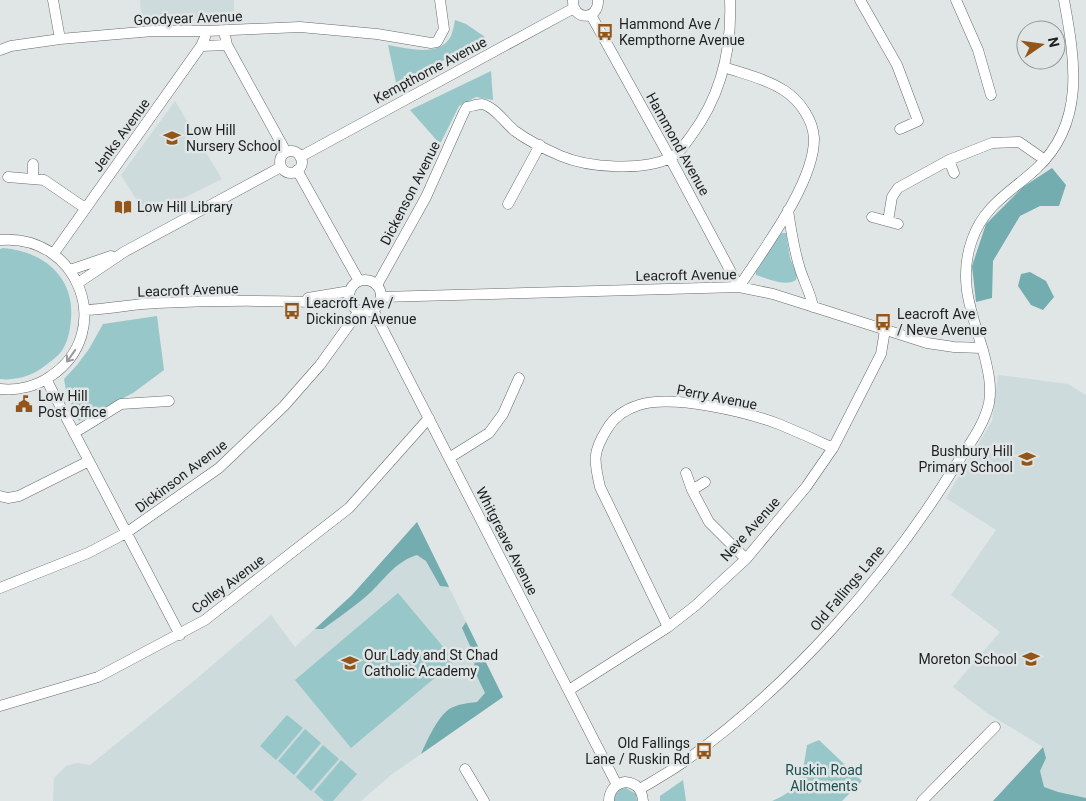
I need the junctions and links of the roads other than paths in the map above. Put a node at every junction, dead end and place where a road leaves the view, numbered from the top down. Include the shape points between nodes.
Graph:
1 (53, 0) edge
2 (440, 0) edge
3 (730, 0) edge
4 (860, 0) edge
5 (956, 0) edge
6 (1064, 0) edge
7 (600, 1) edge
8 (574, 4) edge
9 (591, 15) junction
10 (206, 31) junction
11 (224, 31) junction
12 (60, 39) junction
13 (227, 45) junction
14 (201, 46) junction
15 (0, 50) edge
16 (724, 67) junction
17 (991, 95) dead end
18 (900, 129) dead end
19 (540, 145) junction
20 (286, 152) junction
21 (300, 157) junction
22 (670, 158) junction
23 (949, 160) junction
24 (1045, 160) junction
25 (33, 164) dead end
26 (281, 167) junction
27 (296, 170) junction
28 (954, 173) dead end
29 (8, 177) dead end
30 (33, 178) junction
31 (508, 204) dead end
32 (85, 208) junction
33 (788, 210) junction
34 (872, 217) dead end
35 (0, 240) edge
36 (124, 252) junction
37 (54, 253) junction
38 (70, 270) junction
39 (359, 281) junction
40 (78, 283) junction
41 (377, 285) junction
42 (739, 287) junction
43 (350, 291) junction
44 (382, 297) junction
45 (292, 300) junction
46 (355, 307) junction
47 (813, 307) junction
48 (84, 310) junction
49 (373, 310) junction
50 (885, 330) junction
51 (982, 348) junction
52 (519, 378) dead end
53 (46, 379) junction
54 (0, 388) edge
55 (169, 401) dead end
56 (430, 418) junction
57 (74, 433) junction
58 (833, 448) junction
59 (449, 458) junction
60 (89, 460) junction
61 (686, 473) dead end
62 (705, 482) dead end
63 (692, 490) junction
64 (0, 496) edge
65 (126, 533) junction
66 (746, 559) junction
67 (0, 588) edge
68 (668, 626) junction
69 (180, 635) junction
70 (569, 690) junction
71 (0, 706) edge
72 (995, 727) dead end
73 (465, 769) dead end
74 (617, 785) junction
75 (640, 789) junction
76 (484, 801) edge
77 (609, 801) edge
78 (643, 801) edge
79 (922, 801) edge

1 - 12 street
2 - 11 street, Goodyear Avenue via 444,29 437,42 300,28
3 - 16 street via 731,29
4 - 18 street via 897,66 918,121
5 - 17 street via 978,50
6 - 24 street, Old Fallings Lane via 1074,66 1074,98 1064,130
7 - 9 street
8 - 9 street via 580,14
8 - 21 street, Kempthorne Avenue
9 - 22 street, Hammond Avenue
10 - 11 street, Goodyear Avenue
10 - 12 street, Goodyear Avenue via 153,31
10 - 14 street, Jenks Avenue
11 - 13 street
12 - 15 street, Goodyear Avenue
13 - 14 street
13 - 20 street
14 - 32 street, Jenks Avenue
16 - 22 street via 712,103 698,127
16 - 33 street via 785,91 811,123 814,137 810,166
19 - 22 street via 561,156 606,166 631,166
19 - 31 street
19 - 41 street, Dickenson Avenue via 515,131 490,108 482,104 467,107 426,198
20 - 21 street via 294,152
20 - 26 street via 280,158
21 - 27 street via 301,164
22 - 42 street, Hammond Avenue
23 - 24 street via 992,144 1019,142
23 - 28 street
23 - 34 street via 898,188 892,197 893,222
24 - 51 street, Old Fallings Lane via 992,206 971,241 966,281
25 - 30 street
26 - 27 street via 287,172
26 - 36 street
27 - 39 street
29 - 30 street
30 - 32 street via 50,182
32 - 37 street, Jenks Avenue
33 - 42 street
33 - 47 street via 793,245
35 - 37 street via 32,242
36 - 38 street
36 - 40 street
37 - 38 street
38 - 40 street
39 - 41 street
39 - 43 street
40 - 48 street
41 - 44 street
42 - 44 street, Leacroft Avenue
42 - 47 street, Leacroft Avenue
43 - 45 street, Leacroft Avenue
43 - 46 street via 349,297
44 - 49 street
45 - 46 street, Leacroft Avenue
45 - 48 street, Leacroft Avenue via 155,303
46 - 49 street via 366,312
46 - 65 street, Dickinson Avenue via 320,364 284,406 219,468
47 - 50 street, Leacroft Avenue
48 -> 53 street via 77,347 63,366
49 - 56 street, Whitgreave Avenue
50 - 51 street, Leacroft Avenue via 927,343
50 - 58 street, Neve Avenue via 881,354
51 - 75 street, Old Fallings Lane via 990,383 986,414 907,538 849,610 780,682 685,761
52 - 59 street via 503,414 489,433
53 - 54 street via 25,387
53 - 57 street
55 - 57 street via 121,404
56 - 59 street, Whitgreave Avenue
56 - 69 street, Colley Avenue via 349,508 205,620
57 - 60 street
58 - 66 street, Neve Avenue via 806,487
58 - 68 street, Perry Avenue via 779,424 687,403 639,405 610,423 594,462 600,487
59 - 70 street, Whitgreave Avenue
60 - 64 street via 19,496
60 - 65 street
61 - 63 street
62 - 63 street
63 - 66 street via 709,522
65 - 67 street, Dickinson Avenue via 88,553
65 - 69 street
66 - 68 street, Neve Avenue
68 - 70 street, Neve Avenue
69 - 71 street, Colley Avenue via 98,677
70 - 74 street, Whitgreave Avenue
72 - 79 street
73 - 76 street
74 - 75 street via 630,783
74 - 77 street via 610,793
75 - 78 street

